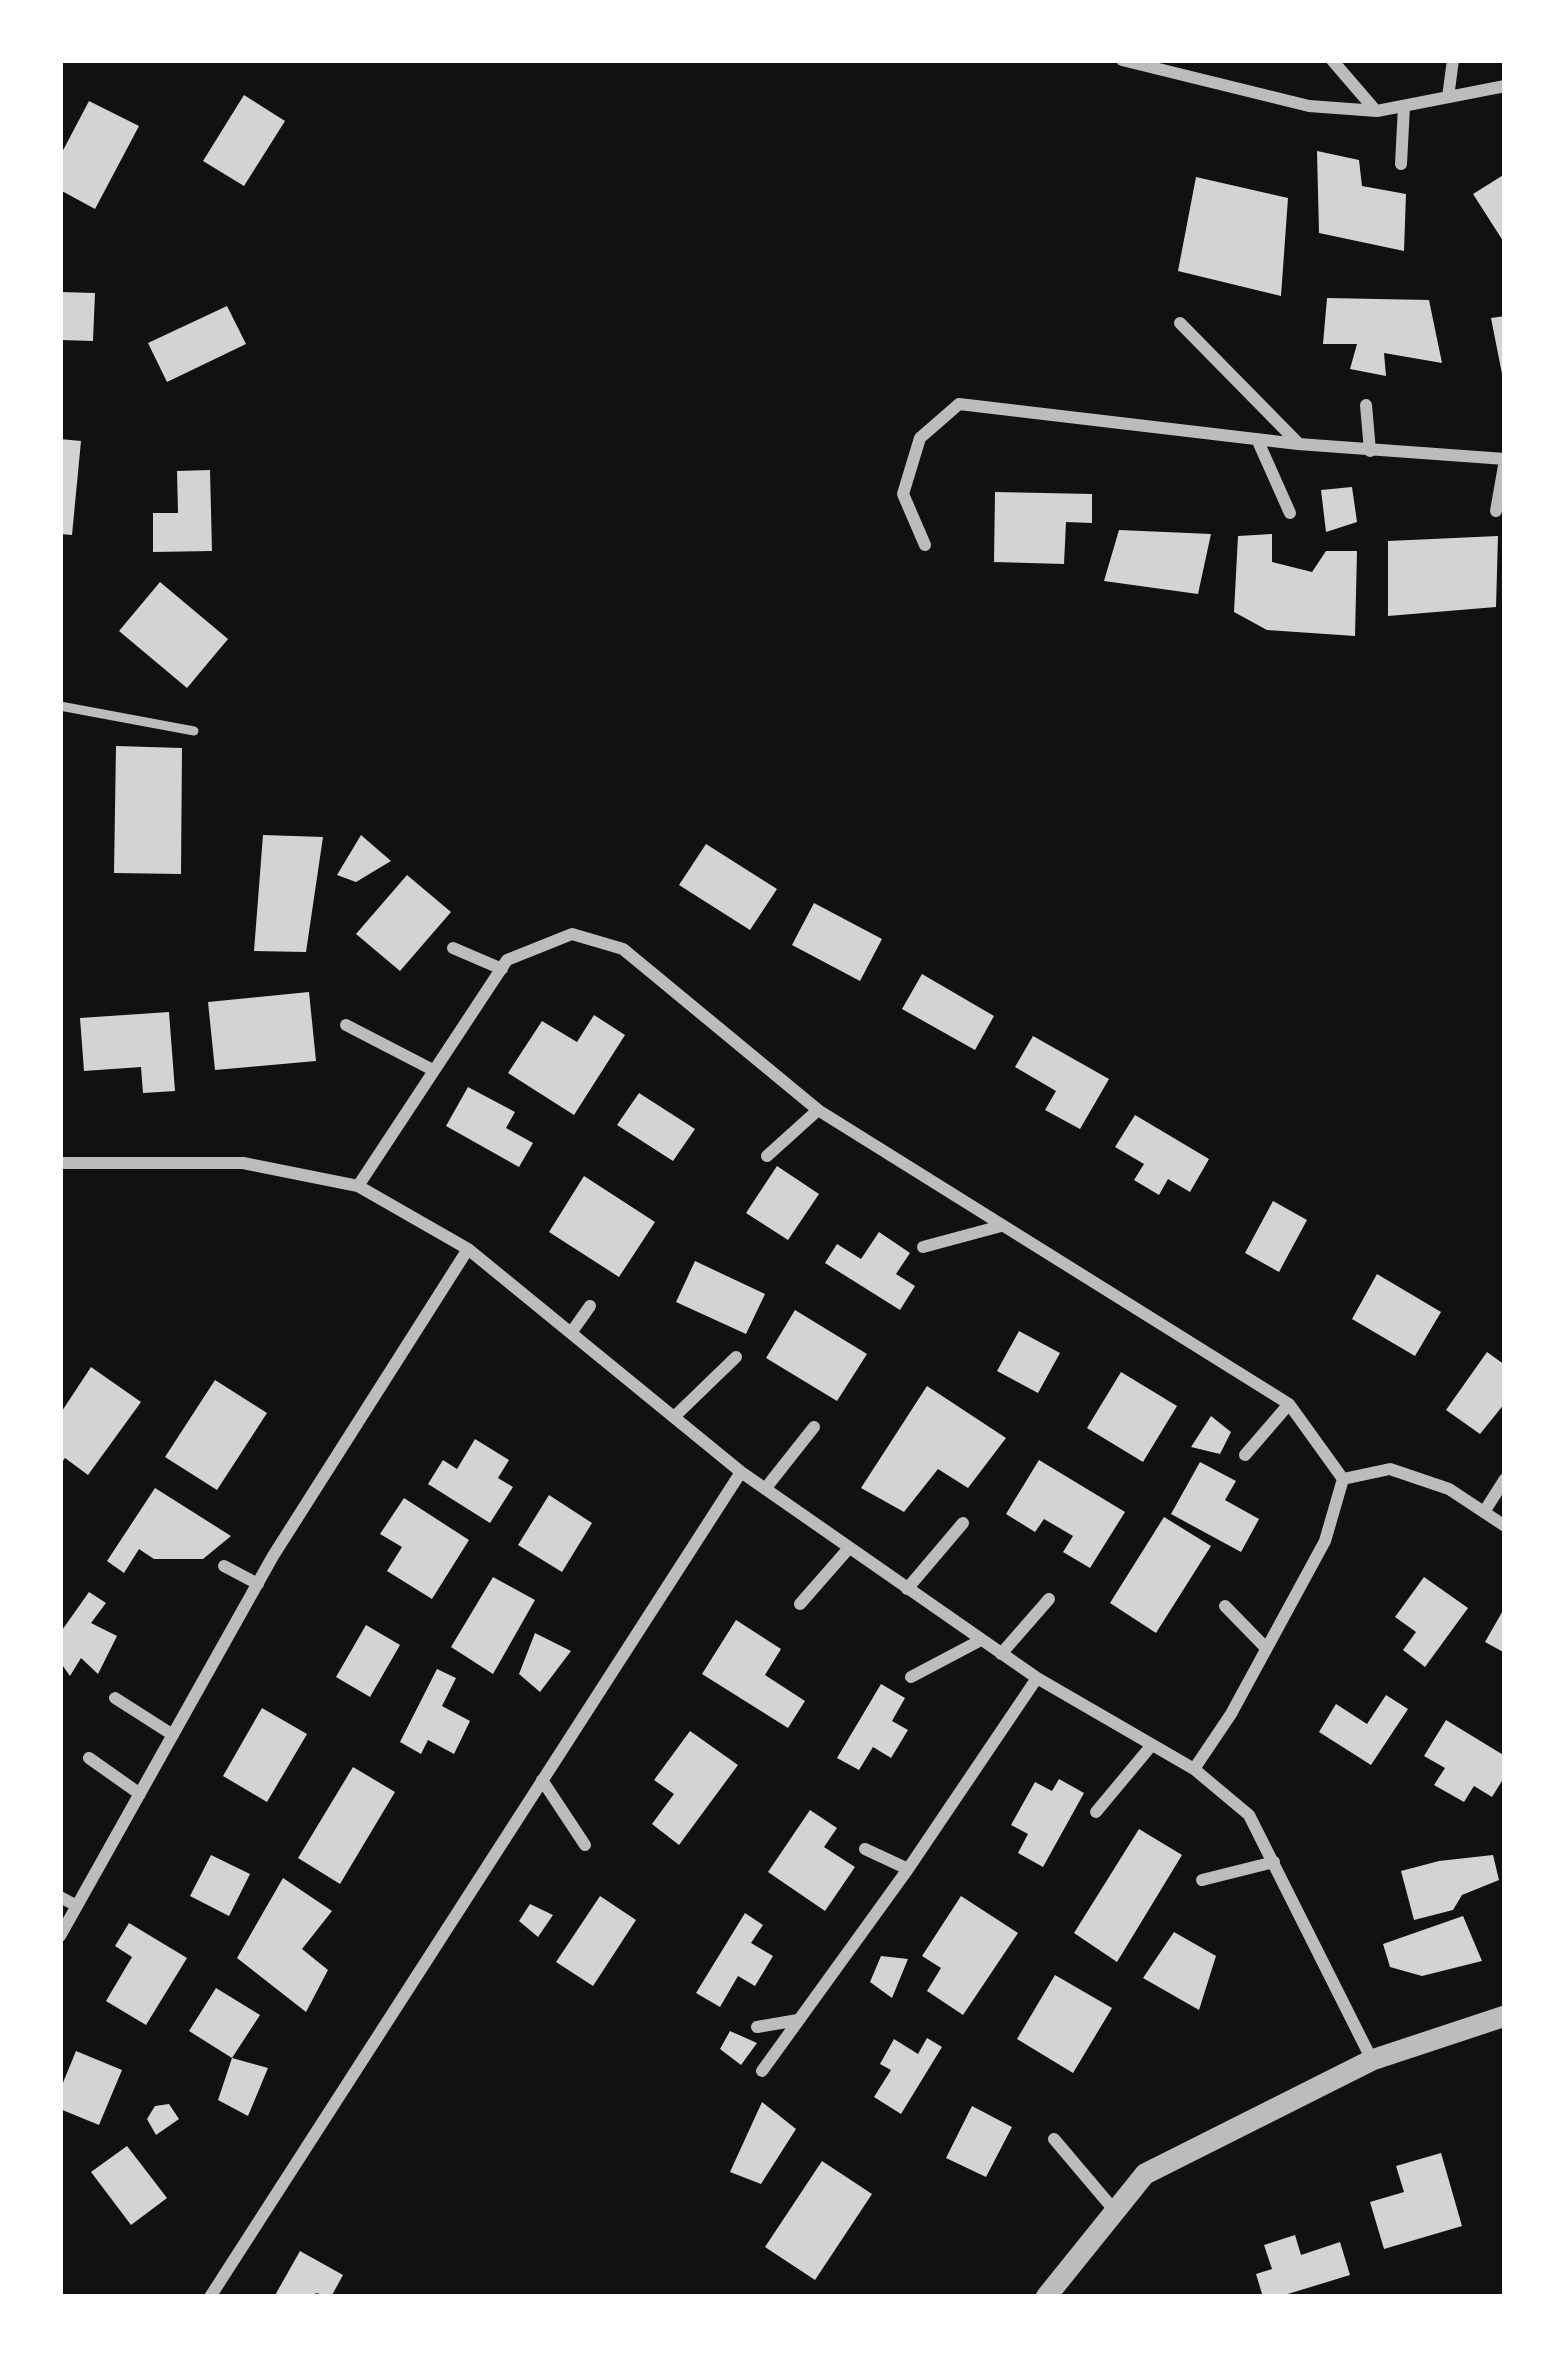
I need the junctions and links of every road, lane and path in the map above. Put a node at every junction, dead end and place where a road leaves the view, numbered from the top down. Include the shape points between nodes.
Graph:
1 (1122, 60) edge
2 (1332, 60) edge
3 (1453, 60) edge
4 (1505, 86) edge
5 (1448, 97) junction
6 (1404, 106) junction
7 (1377, 111) junction
8 (1402, 164) dead end
9 (1180, 322) dead end
10 (1366, 405) dead end
11 (1257, 439) junction
12 (1298, 444) junction
13 (1370, 451) junction
14 (1505, 459) edge
15 (1496, 511) dead end
16 (1290, 513) dead end
17 (925, 545) dead end
18 (60, 706) edge
19 (194, 731) dead end
20 (453, 948) dead end
21 (502, 969) junction
22 (346, 1025) dead end
23 (434, 1070) junction
24 (818, 1110) junction
25 (767, 1156) dead end
26 (60, 1163) edge
27 (358, 1186) junction
28 (1000, 1226) junction
29 (923, 1247) dead end
30 (468, 1249) junction
31 (590, 1306) dead end
32 (571, 1334) junction
33 (736, 1357) dead end
34 (1289, 1403) junction
35 (674, 1417) junction
36 (814, 1427) dead end
37 (1245, 1455) dead end
38 (741, 1472) junction
39 (1343, 1479) junction
40 (1505, 1479) edge
41 (765, 1489) junction
42 (1484, 1511) junction
43 (963, 1523) dead end
44 (1505, 1526) edge
45 (850, 1548) junction
46 (224, 1565) dead end
47 (258, 1585) junction
48 (907, 1589) junction
49 (1049, 1599) dead end
50 (800, 1604) dead end
51 (1225, 1606) dead end
52 (981, 1640) junction
53 (1265, 1648) junction
54 (1001, 1654) junction
55 (911, 1677) dead end
56 (1036, 1678) junction
57 (115, 1698) dead end
58 (173, 1735) junction
59 (1151, 1746) junction
60 (89, 1758) dead end
61 (1194, 1769) junction
62 (542, 1780) junction
63 (140, 1794) junction
64 (1096, 1813) dead end
65 (585, 1845) dead end
66 (865, 1849) dead end
67 (1274, 1862) junction
68 (908, 1869) junction
69 (1202, 1880) dead end
70 (60, 1897) edge
71 (77, 1906) junction
72 (60, 1936) edge
73 (1505, 2016) edge
74 (799, 2019) junction
75 (757, 2027) dead end
76 (1372, 2060) junction
77 (762, 2071) dead end
78 (1054, 2139) dead end
79 (1115, 2211) junction
80 (210, 2297) edge
81 (1046, 2297) edge

1 - 7 street via 1309,106
2 - 7 street
3 - 5 street
4 - 5 street
5 - 6 street
6 - 7 street
6 - 8 street
9 - 12 street
10 - 13 street
11 - 12 street
11 - 16 street
11 - 17 street via 959,404 920,438 903,494
12 - 13 street
13 - 14 street
14 - 15 street
18 - 19 lane
20 - 21 street
21 - 23 street
21 - 24 street via 572,934 623,949
22 - 23 street
23 - 27 street
24 - 25 street
24 - 28 street
26 - 27 street via 243,1163
27 - 30 street
28 - 29 street
28 - 34 street
30 - 32 street
30 - 47 street
31 - 32 street
32 - 35 street
33 - 35 street
34 - 37 street
34 - 39 street
35 - 38 street
36 - 41 street
38 - 41 street
38 - 62 street
39 - 42 street via 1390,1469
39 - 53 street via 1325,1541
40 - 42 street
41 - 45 street
42 - 44 street
43 - 48 street
45 - 48 street
45 - 50 street
46 - 47 street
47 - 58 street
48 - 52 street
49 - 54 street
51 - 53 street
52 - 54 street
52 - 55 street
53 - 61 street
54 - 56 street
56 - 59 street
56 - 68 street
57 - 58 street
58 - 63 street
59 - 61 street
59 - 64 street
60 - 63 street
61 - 67 street via 1249,1815
62 - 65 street
62 - 80 street
63 - 71 street
66 - 68 street
67 - 69 street
67 - 76 street
68 - 74 street
70 - 71 street
71 - 72 street
73 - 76 street
74 - 75 street
74 - 77 street
76 - 79 street via 1145,2174
78 - 79 street
79 - 81 street

